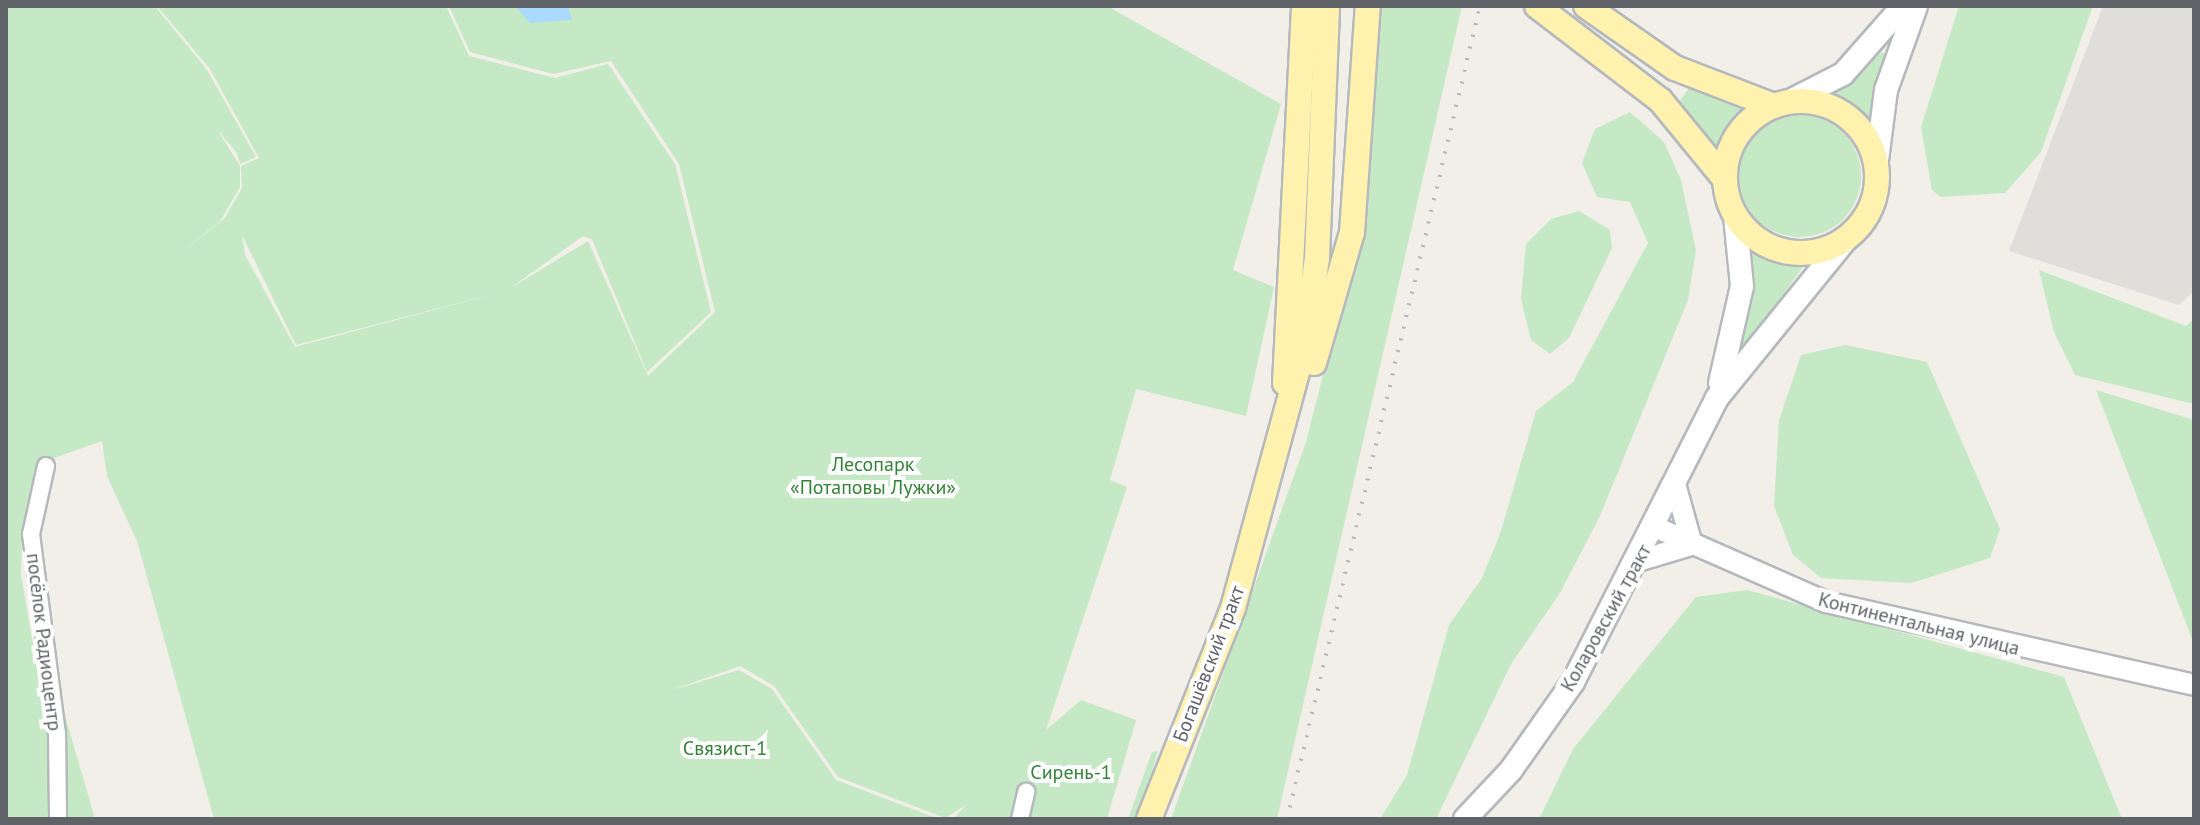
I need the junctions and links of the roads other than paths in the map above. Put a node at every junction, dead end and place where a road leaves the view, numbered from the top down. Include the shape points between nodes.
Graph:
1 (1304, 6) edge
2 (1327, 6) edge
3 (1368, 6) edge
4 (1537, 6) edge
5 (1586, 6) edge
6 (1903, 6) edge
7 (1916, 6) edge
8 (1781, 104) junction
9 (1876, 168) junction
10 (1724, 178) junction
11 (1735, 216) junction
12 (1848, 237) junction
13 (1717, 398) junction
14 (1285, 414) junction
15 (46, 466) dead end
16 (1675, 484) junction
17 (1655, 527) junction
18 (1692, 545) junction
19 (1638, 561) junction
20 (2194, 685) edge
21 (1026, 792) dead end
22 (58, 819) edge
23 (1020, 819) edge
24 (1149, 819) edge
25 (1465, 819) edge

1 - 14 main road, Богашёвский тракт
2 - 14 main road, Богашёвский тракт via 1312,305
3 - 14 main road via 1352,232 1313,364
4 - 10 main road via 1660,100
5 - 8 main road via 1675,68
6 - 8 main road via 1843,74
7 - 9 main road via 1886,90
8 - 9 main road via 1840,112 1861,130
8 - 10 main road via 1734,140
9 - 12 main road via 1871,207
10 - 11 main road
11 - 12 main road via 1763,243 1787,252 1813,253
11 - 13 main road via 1742,286
12 - 13 main road
13 - 16 main road, Коларовский тракт
14 - 24 main road, Богашёвский тракт via 1233,608
15 - 22 street, посёлок Радиоцентр via 31,534 57,733
16 - 17 main road, Коларовский тракт
16 - 18 street
17 - 18 street, Континентальная улица
17 - 19 main road, Коларовский тракт
18 - 19 street
18 - 20 street, Континентальная улица via 1884,619
19 - 25 main road, Коларовский тракт via 1543,727
21 - 23 street

